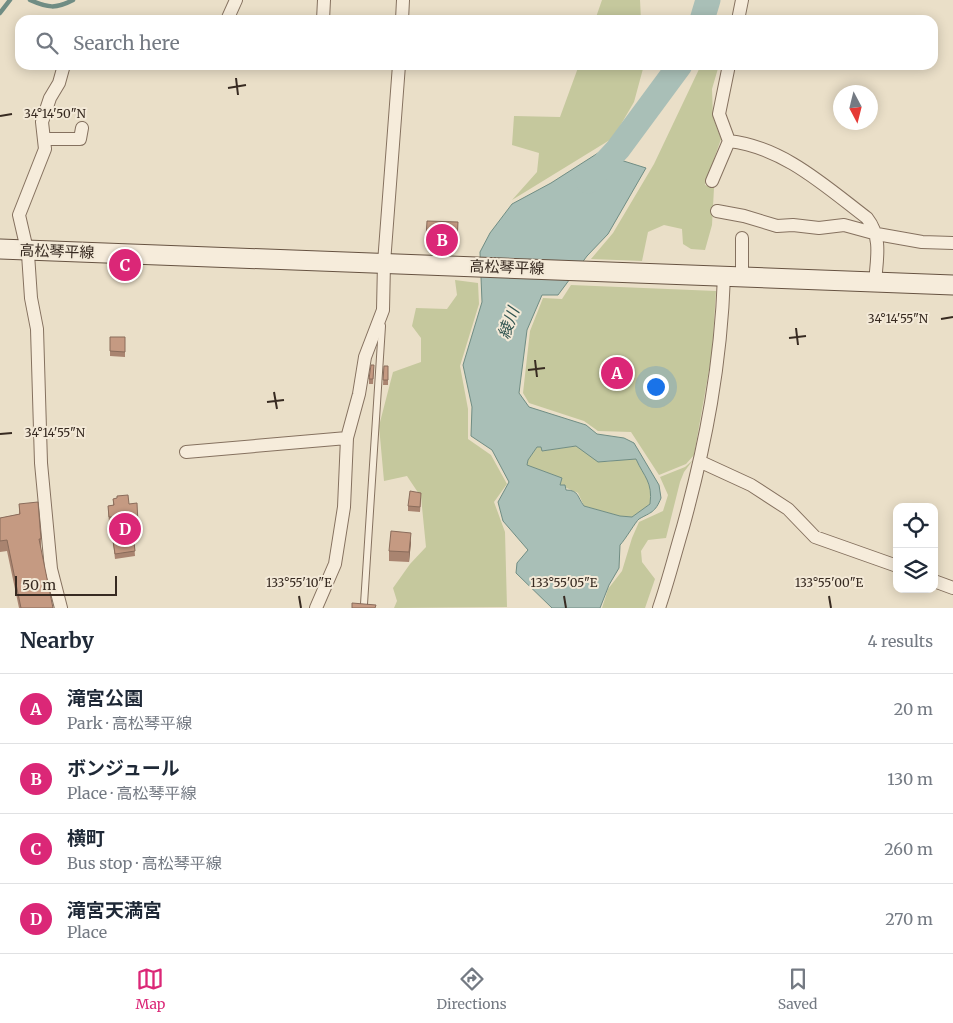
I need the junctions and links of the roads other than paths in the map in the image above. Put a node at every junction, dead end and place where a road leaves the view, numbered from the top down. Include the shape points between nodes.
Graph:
1 (236, 0) edge
2 (324, 0) edge
3 (403, 0) edge
4 (742, 0) edge
5 (229, 15) edge
6 (322, 15) edge
7 (402, 15) edge
8 (739, 15) edge
9 (63, 70) edge
10 (399, 70) edge
11 (728, 70) edge
12 (82, 128) dead end
13 (45, 139) junction
14 (729, 141) junction
15 (712, 181) dead end
16 (717, 211) dead end
17 (877, 234) junction
18 (742, 238) dead end
19 (953, 243) edge
20 (0, 249) edge
21 (26, 250) junction
22 (384, 263) junction
23 (733, 277) junction
24 (875, 282) junction
25 (953, 285) edge
26 (383, 310) junction
27 (347, 438) junction
28 (186, 452) dead end
29 (701, 462) junction
30 (893, 565) edge
31 (938, 582) edge
32 (953, 588) edge
33 (364, 604) edge
34 (61, 608) edge
35 (316, 608) edge
36 (659, 608) edge

1 - 5 street
2 - 6 street
3 - 7 street
4 - 8 street
9 - 13 street via 42,122
10 - 22 street
11 - 14 street via 719,114
12 - 13 street via 80,139
13 - 21 street via 45,149 19,215
14 - 15 street
14 - 17 street via 748,143 813,176 867,218
16 - 17 street via 777,226 819,228 844,225
17 - 19 street via 922,242
17 - 24 street
18 - 23 street
20 - 21 main road, 高松琴平線
21 - 22 main road, 高松琴平線
21 - 34 street via 37,329 41,463 51,569
22 - 23 main road, 高松琴平線
22 - 26 street
23 - 24 main road, 高松琴平線
23 - 29 street
24 - 25 main road, 高松琴平線
26 - 27 street via 365,357 360,394
26 - 33 lane
27 - 28 street
27 - 35 street via 344,507 335,564
29 - 30 street via 751,485 788,509 815,537
29 - 36 street
31 - 32 street

